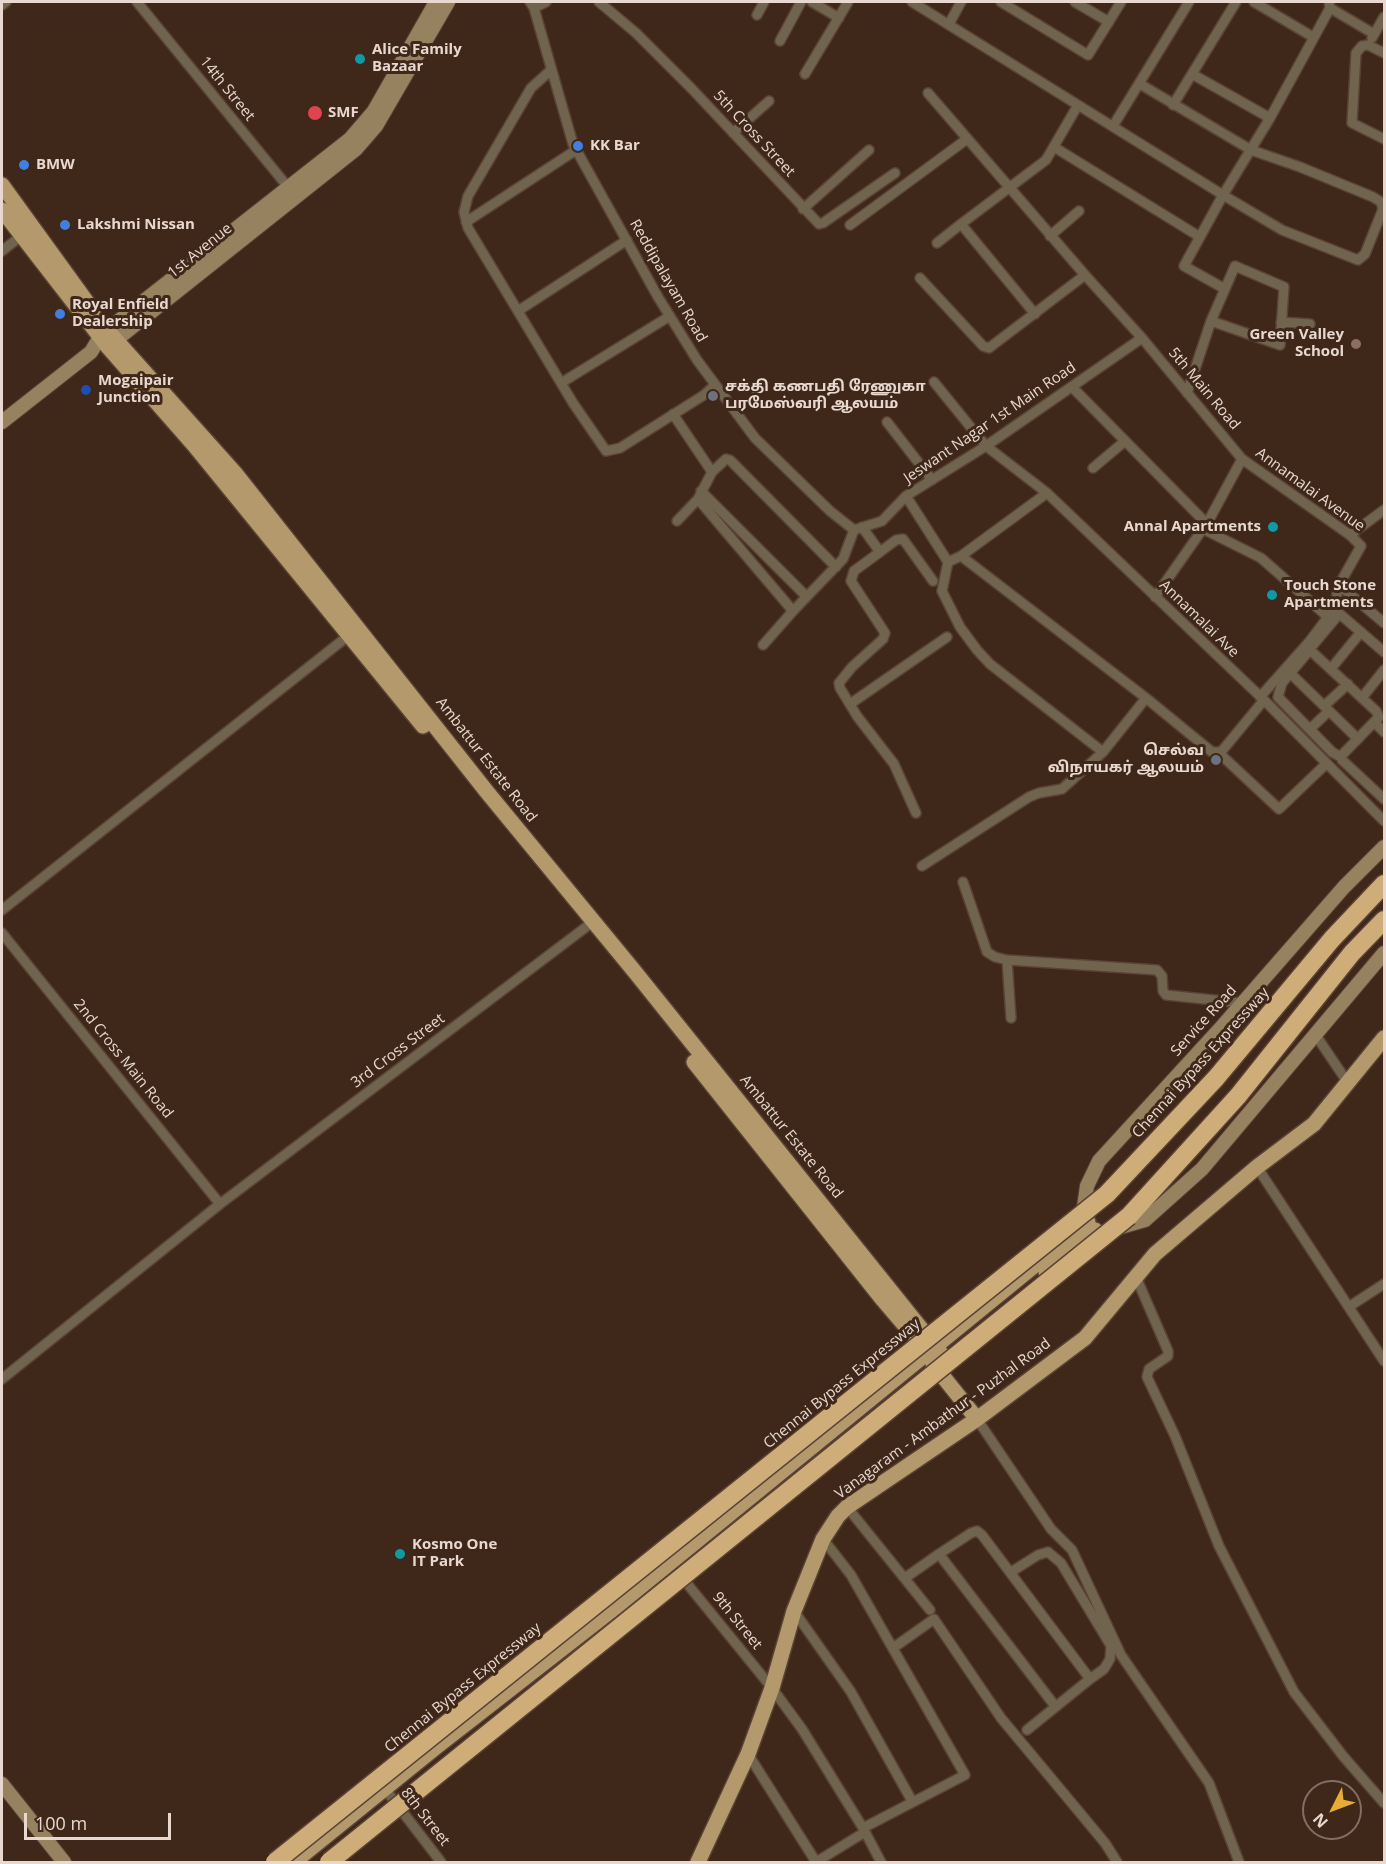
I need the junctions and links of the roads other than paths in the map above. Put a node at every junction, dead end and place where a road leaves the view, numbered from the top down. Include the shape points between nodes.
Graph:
1 (6, 2) edge
2 (136, 2) edge
3 (436, 2) edge
4 (448, 2) edge
5 (546, 2) edge
6 (599, 2) edge
7 (764, 2) edge
8 (801, 2) edge
9 (812, 2) edge
10 (848, 2) edge
11 (912, 2) edge
12 (961, 2) edge
13 (1001, 2) edge
14 (1075, 2) edge
15 (1121, 2) edge
16 (1190, 2) edge
17 (1236, 2) edge
18 (1254, 2) edge
19 (2, 5) edge
20 (532, 5) edge
21 (1329, 5) edge
22 (757, 15) dead end
23 (1384, 17) edge
24 (839, 18) junction
25 (1109, 22) junction
26 (949, 24) junction
27 (1374, 34) junction
28 (1313, 37) junction
29 (780, 41) dead end
30 (1368, 45) junction
31 (1384, 53) edge
32 (551, 70) junction
33 (805, 74) dead end
34 (1192, 74) junction
35 (1140, 84) junction
36 (928, 93) dead end
37 (769, 101) dead end
38 (1078, 105) junction
39 (1173, 105) junction
40 (1270, 118) junction
41 (1113, 126) junction
42 (733, 133) junction
43 (967, 139) junction
44 (1384, 139) edge
45 (1054, 147) junction
46 (576, 150) junction
47 (869, 150) dead end
48 (1251, 150) junction
49 (896, 173) dead end
50 (2, 185) edge
51 (1009, 189) junction
52 (292, 193) junction
53 (1223, 195) junction
54 (803, 209) junction
55 (2, 210) edge
56 (1079, 211) dead end
57 (466, 222) junction
58 (961, 224) junction
59 (850, 225) dead end
60 (21, 236) junction
61 (1050, 236) junction
62 (1200, 237) junction
63 (627, 240) junction
64 (937, 243) dead end
65 (2, 252) edge
66 (1085, 275) junction
67 (920, 278) dead end
68 (1225, 289) junction
69 (518, 310) junction
70 (1035, 314) junction
71 (670, 316) junction
72 (1211, 321) junction
73 (1281, 322) junction
74 (1310, 324) dead end
75 (108, 338) junction
76 (1142, 338) junction
77 (934, 382) dead end
78 (561, 383) junction
79 (715, 385) junction
80 (1071, 387) junction
81 (1187, 393) junction
82 (673, 414) junction
83 (2, 422) edge
84 (887, 422) dead end
85 (1125, 441) junction
86 (986, 446) junction
87 (1242, 459) junction
88 (1093, 468) dead end
89 (712, 472) junction
90 (932, 480) junction
91 (1047, 493) junction
92 (700, 495) junction
93 (906, 496) junction
94 (1384, 510) edge
95 (677, 521) dead end
96 (1205, 526) junction
97 (858, 529) junction
98 (1350, 535) junction
99 (880, 552) junction
100 (961, 556) junction
101 (948, 562) junction
102 (836, 567) junction
103 (933, 581) dead end
104 (1339, 585) junction
105 (806, 597) junction
106 (1155, 597) junction
107 (793, 611) junction
108 (1333, 613) junction
109 (1384, 623) edge
110 (353, 631) junction
111 (1361, 632) junction
112 (947, 637) dead end
113 (1311, 644) junction
114 (763, 645) dead end
115 (1384, 652) edge
116 (1334, 665) junction
117 (1384, 670) edge
118 (1288, 671) junction
119 (1348, 684) junction
120 (1365, 694) junction
121 (1146, 698) junction
122 (1262, 699) junction
123 (850, 704) junction
124 (1326, 708) junction
125 (1384, 708) edge
126 (1382, 725) edge
127 (1310, 729) junction
128 (1358, 740) junction
129 (1103, 752) junction
130 (1219, 753) junction
131 (1342, 760) junction
132 (1329, 766) junction
133 (1384, 799) edge
134 (916, 813) dead end
135 (1384, 820) edge
136 (1384, 848) edge
137 (922, 866) dead end
138 (963, 882) dead end
139 (1384, 884) edge
140 (2, 910) edge
141 (1384, 920) edge
142 (590, 924) junction
143 (2, 933) edge
144 (1384, 953) edge
145 (1007, 960) junction
146 (1243, 1003) junction
147 (1011, 1018) dead end
148 (1316, 1034) junction
149 (1384, 1038) edge
150 (1348, 1083) junction
151 (1257, 1167) junction
152 (220, 1204) junction
153 (1091, 1226) junction
154 (1136, 1277) junction
155 (1384, 1284) edge
156 (1350, 1306) junction
157 (935, 1356) junction
158 (1384, 1361) edge
159 (2, 1379) edge
160 (977, 1419) junction
161 (847, 1507) junction
162 (823, 1539) junction
163 (939, 1554) junction
164 (675, 1568) junction
165 (1011, 1572) junction
166 (905, 1578) junction
167 (930, 1610) dead end
168 (794, 1611) junction
169 (893, 1648) junction
170 (1090, 1679) junction
171 (772, 1688) junction
172 (1055, 1706) junction
173 (1027, 1730) dead end
174 (748, 1754) junction
175 (2, 1784) edge
176 (389, 1794) junction
177 (912, 1801) junction
178 (1384, 1803) edge
179 (864, 1830) junction
180 (815, 1860) edge
181 (64, 1863) edge
182 (275, 1863) edge
183 (294, 1863) edge
184 (316, 1863) edge
185 (329, 1863) edge
186 (441, 1863) edge
187 (698, 1863) edge
188 (804, 1863) edge
189 (881, 1863) edge
190 (1116, 1863) edge
191 (1239, 1863) edge

1 - 19 street
2 - 52 street, 14th Street
3 - 52 street, 1st Avenue via 362,127
4 - 52 street, 1st Avenue via 376,126 356,149
5 - 20 street
6 - 42 street, 5th Cross Street via 636,33
7 - 22 street
8 - 29 street
9 - 24 street
10 - 24 street
11 - 26 street
12 - 26 street
13 - 25 street via 1088,55
14 - 25 street
15 - 25 street
16 - 35 street
17 - 34 street
18 - 28 street
20 - 32 street, Reddipalayam Road
21 - 27 street
21 - 28 street
23 - 27 street
24 - 33 street
26 - 38 street
27 - 30 street
28 - 40 street
30 - 31 street
30 - 44 street via 1356,53 1352,123
32 - 46 street, Reddipalayam Road
32 - 57 street via 531,88 468,196
34 - 39 street
34 - 40 street
35 - 39 street
35 - 41 street
36 - 43 street, 5th Main Road
37 - 42 street
38 - 41 street
38 - 45 street
39 - 48 street
40 - 48 street
41 - 53 street
42 - 54 street, 5th Cross Street
43 - 51 street, 5th Main Road
43 - 59 street
45 - 51 street via 1046,160
45 - 62 street
46 - 57 street
46 - 63 street, Reddipalayam Road
47 - 54 street
48 - 53 street
48 - 53 street via 1381,202 1383,209 1365,254 1358,260 1298,238
49 - 54 street, 5th Cross Street via 823,224 815,222
50 - 75 main road, Ambattur Estate Road
51 - 58 street
51 - 61 street, 5th Main Road
52 - 75 street, 1st Avenue
53 - 62 street
55 - 60 main road, Ambattur Estate Road
56 - 61 street
57 - 69 street
58 - 64 street
58 - 70 street
60 - 65 street
60 - 75 main road, Ambattur Estate Road
61 - 66 street, 5th Main Road
62 - 68 street via 1184,266
63 - 69 street
63 - 71 street, Reddipalayam Road
66 - 70 street
66 - 76 street, 5th Main Road
67 - 70 street via 986,348 993,347
68 - 72 street
68 - 73 street via 1235,266 1284,287
69 - 78 street
71 - 78 street
71 - 79 street, Reddipalayam Road
72 - 73 street via 1280,345
72 - 81 street
73 - 74 street
75 - 83 street, 1st Avenue
75 - 110 main road, Ambattur Estate Road
76 - 80 street, Jeswant Nagar 1st Main Road
76 - 81 street, 5th Main Road
77 - 86 street, Annamalai Ave
78 - 82 street via 606,452 620,448
79 - 82 street
79 - 97 street, Reddipalayam Road via 754,438 830,511
80 - 85 street
80 - 86 street, Jeswant Nagar 1st Main Road
81 - 87 street, 5th Main Road
82 - 89 street
84 - 90 street
85 - 88 street
85 - 96 street
86 - 90 street, Jeswant Nagar 1st Main Road
86 - 91 street, Annamalai Ave
87 - 96 street
87 - 98 street, Annamalai Avenue
89 - 92 street
89 - 102 street via 726,459 730,460
90 - 93 street, Jeswant Nagar 1st Main Road
91 - 100 street
91 - 106 street, Annamalai Ave
92 - 95 street
92 - 105 street
92 - 107 street
93 - 97 street, Jeswant Nagar 1st Main Road via 882,521
93 - 101 street
94 - 98 street
96 - 106 street
96 - 108 street via 1261,558
97 - 99 street, Reddipalayam Road
97 - 102 street
98 - 104 street, Annamalai Avenue via 1360,546
99 - 103 street via 903,539
99 - 123 street via 851,577 885,633 840,679 840,688
100 - 101 street
100 - 121 street
101 - 129 street via 942,591 977,650
102 - 105 street
104 - 108 street
104 - 109 street
105 - 107 street
106 - 122 street, Annamalai Ave
107 - 114 street
108 - 111 street
108 - 113 street
110 - 140 street
110 - 142 main road, Ambattur Estate Road via 480,783
111 - 115 street
111 - 116 street
112 - 123 street
113 - 116 street
113 - 118 street
116 - 120 street
117 - 120 street
118 - 119 street via 1311,651
118 - 122 street
118 - 124 street
118 - 127 street via 1278,697
119 - 124 street
119 - 128 street via 1379,717
120 - 125 street
121 - 129 street
121 - 130 street via 1212,752
122 - 130 street
122 - 132 street, Annamalai Ave
123 - 134 street via 894,764
124 - 127 street
124 - 128 street
126 - 131 street
127 - 128 street via 1339,756
129 - 137 street via 1062,789 1029,797
130 - 132 street via 1279,809
131 - 132 street
131 - 133 street
132 - 135 street, Annamalai Ave
136 - 146 street, Service Road via 1344,887
138 - 145 street via 987,952
139 - 182 highway, Chennai Bypass Expressway, bridge via 1332,939 1216,1078 1107,1194
141 - 185 highway, bridge via 1352,953 1238,1096 1129,1216
142 - 152 street, 3rd Cross Street
142 - 157 main road, Ambattur Estate Road
143 - 152 street, 2nd Cross Main Road
144 - 148 street
145 - 146 street via 1157,970 1166,994
145 - 147 street
146 - 153 street, Service Road via 1099,1161 1088,1186 1083,1214
148 - 150 street
148 - 153 street via 1202,1169 1146,1220 1105,1231
149 - 150 main road, Vanagaram - Ambathur - Puzhal Road
150 - 151 main road, Vanagaram - Ambathur - Puzhal Road via 1314,1124
151 - 154 main road, Vanagaram - Ambathur - Puzhal Road via 1155,1254
151 - 156 street
152 - 159 street, 3rd Cross Street
153 - 157 main road
154 - 160 main road, Vanagaram - Ambathur - Puzhal Road via 1085,1338
154 - 178 street via 1168,1351 1168,1356 1149,1369 1147,1377 1219,1546 1294,1692
155 - 156 street
156 - 158 street
157 - 160 main road, Ambattur Estate Road
157 - 164 main road
160 - 161 main road, Vanagaram - Ambathur - Puzhal Road
160 - 191 street via 1052,1529 1072,1550 1121,1655 1209,1783
161 - 162 main road, Vanagaram - Ambathur - Puzhal Road
161 - 166 street
162 - 168 main road, Vanagaram - Ambathur - Puzhal Road
162 - 169 street via 851,1575
163 - 165 street via 977,1531
163 - 166 street
163 - 172 street
164 - 171 street, 9th Street
164 - 176 main road
165 - 170 street
165 - 170 street via 1048,1552 1061,1563 1111,1646 1104,1669
166 - 167 street
168 - 171 main road, Vanagaram - Ambathur - Puzhal Road
168 - 177 street via 851,1692
169 - 177 street via 965,1775
169 - 190 street via 934,1619 1001,1718 1104,1843
170 - 172 street
171 - 174 main road, Vanagaram - Ambathur - Puzhal Road
171 - 179 street, 9th Street
172 - 173 street
174 - 180 street
174 - 187 main road, Vanagaram - Ambathur - Puzhal Road
175 - 181 street
176 - 183 main road
176 - 184 main road
176 - 186 street, 8th Street
177 - 179 street
179 - 180 street
179 - 189 street, 9th Street
180 - 188 street

